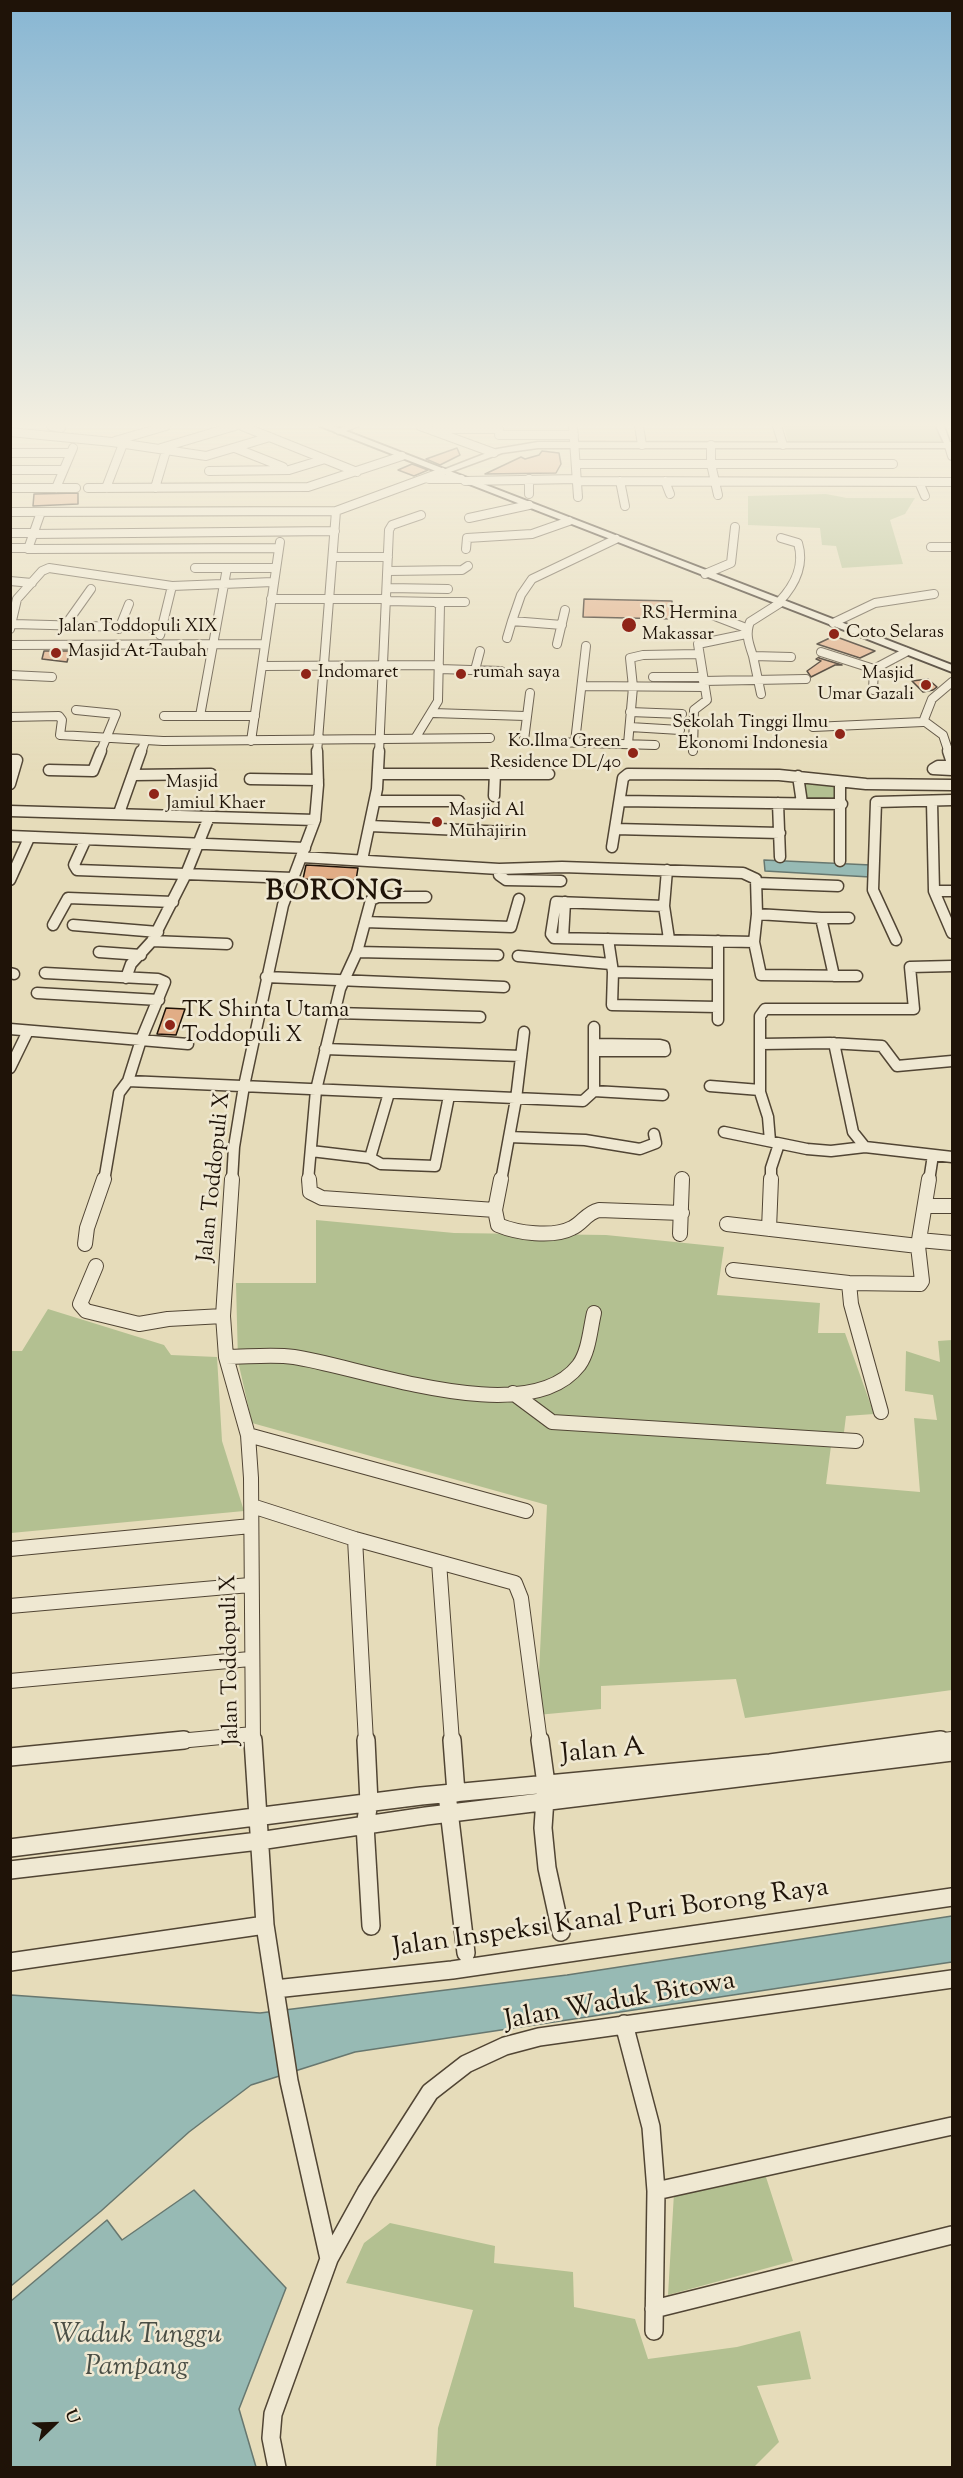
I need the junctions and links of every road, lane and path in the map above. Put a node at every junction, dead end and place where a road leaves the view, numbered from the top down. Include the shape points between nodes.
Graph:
1 (29, 542) edge
2 (177, 542) edge
3 (280, 542) edge
4 (334, 542) edge
5 (389, 542) edge
6 (467, 542) edge
7 (610, 542) edge
8 (623, 542) edge
9 (733, 542) edge
10 (793, 542) edge
11 (931, 547) dead end
12 (952, 547) edge
13 (10, 548) edge
14 (27, 548) junction
15 (175, 548) junction
16 (279, 548) junction
17 (466, 549) dead end
18 (333, 557) junction
19 (388, 557) junction
20 (468, 566) dead end
21 (195, 568) dead end
22 (227, 568) junction
23 (276, 568) junction
24 (388, 571) junction
25 (705, 574) junction
26 (10, 581) edge
27 (135, 582) junction
28 (273, 582) junction
29 (32, 583) junction
30 (222, 584) junction
31 (172, 586) junction
32 (388, 588) junction
33 (91, 589) dead end
34 (448, 589) dead end
35 (132, 591) dead end
36 (934, 594) dead end
37 (271, 599) junction
38 (328, 600) junction
39 (387, 600) junction
40 (435, 602) junction
41 (465, 602) dead end
42 (780, 603) junction
43 (129, 604) dead end
44 (566, 610) dead end
45 (707, 614) dead end
46 (512, 621) junction
47 (11, 623) edge
48 (833, 623) junction
49 (562, 625) junction
50 (64, 627) junction
51 (161, 628) junction
52 (119, 629) junction
53 (747, 632) junction
54 (507, 638) dead end
55 (212, 644) junction
56 (265, 644) junction
57 (557, 644) dead end
58 (10, 645) edge
59 (157, 645) junction
60 (585, 646) dead end
61 (480, 651) dead end
62 (821, 652) dead end
63 (906, 652) junction
64 (698, 654) junction
65 (753, 656) junction
66 (791, 657) dead end
67 (383, 665) junction
68 (262, 666) junction
69 (322, 666) junction
70 (439, 667) junction
71 (874, 669) junction
72 (952, 669) edge
73 (475, 670) junction
74 (501, 671) dead end
75 (10, 675) edge
76 (52, 677) dead end
77 (653, 677) dead end
78 (806, 679) dead end
79 (758, 680) junction
80 (704, 682) junction
81 (952, 682) edge
82 (583, 686) junction
83 (633, 687) junction
84 (873, 690) dead end
85 (530, 693) dead end
86 (761, 694) dead end
87 (76, 710) dead end
88 (433, 712) junction
89 (630, 712) junction
90 (682, 714) dead end
91 (164, 716) dead end
92 (201, 716) junction
93 (255, 716) junction
94 (525, 716) junction
95 (10, 717) edge
96 (924, 721) junction
97 (630, 727) junction
98 (813, 727) dead end
99 (680, 730) dead end
100 (416, 737) junction
101 (104, 738) junction
102 (490, 738) dead end
103 (380, 739) junction
104 (316, 740) junction
105 (524, 740) dead end
106 (145, 741) junction
107 (251, 741) junction
108 (552, 742) dead end
109 (575, 742) junction
110 (628, 744) junction
111 (655, 746) dead end
112 (693, 751) dead end
113 (10, 759) edge
114 (952, 767) edge
115 (49, 770) dead end
116 (495, 773) junction
117 (211, 774) dead end
118 (378, 774) junction
119 (549, 774) dead end
120 (134, 775) junction
121 (798, 776) junction
122 (250, 779) dead end
123 (318, 780) junction
124 (840, 782) junction
125 (10, 784) edge
126 (952, 785) edge
127 (494, 796) dead end
128 (952, 800) edge
129 (375, 801) junction
130 (459, 801) dead end
131 (620, 801) junction
132 (932, 802) junction
133 (778, 803) junction
134 (802, 803) junction
135 (842, 804) junction
136 (10, 811) edge
137 (119, 813) junction
138 (209, 817) junction
139 (315, 820) junction
140 (370, 826) junction
141 (615, 829) junction
142 (507, 832) dead end
143 (780, 833) junction
144 (10, 836) edge
145 (29, 838) junction
146 (85, 841) junction
147 (198, 844) junction
148 (612, 847) dead end
149 (304, 853) junction
150 (780, 856) dead end
151 (362, 860) junction
152 (840, 861) dead end
153 (562, 867) junction
154 (500, 869) junction
155 (667, 870) junction
156 (186, 874) junction
157 (293, 878) junction
158 (10, 880) edge
159 (561, 881) junction
160 (756, 883) junction
161 (838, 886) dead end
162 (934, 891) junction
163 (952, 891) edge
164 (426, 897) dead end
165 (519, 899) dead end
166 (173, 902) junction
167 (563, 902) junction
168 (664, 906) junction
169 (757, 914) junction
170 (821, 918) junction
171 (849, 918) dead end
172 (365, 922) junction
173 (53, 925) dead end
174 (73, 925) dead end
175 (952, 933) edge
176 (155, 937) junction
177 (608, 939) junction
178 (669, 939) junction
179 (896, 940) dead end
180 (718, 941) junction
181 (754, 942) junction
182 (227, 944) dead end
183 (99, 952) dead end
184 (357, 952) junction
185 (141, 955) junction
186 (498, 955) dead end
187 (519, 956) dead end
188 (952, 966) edge
189 (612, 968) junction
190 (45, 973) dead end
191 (716, 974) junction
192 (834, 976) junction
193 (857, 976) dead end
194 (266, 977) junction
195 (126, 978) junction
196 (345, 981) junction
197 (504, 987) dead end
198 (37, 993) dead end
199 (159, 1000) junction
200 (718, 1008) junction
201 (336, 1013) junction
202 (480, 1017) dead end
203 (718, 1020) dead end
204 (594, 1027) dead end
205 (10, 1029) edge
206 (28, 1031) junction
207 (524, 1032) dead end
208 (141, 1040) junction
209 (834, 1043) junction
210 (188, 1044) dead end
211 (761, 1044) junction
212 (596, 1047) junction
213 (325, 1050) junction
214 (521, 1056) junction
215 (952, 1061) edge
216 (10, 1068) edge
217 (129, 1081) junction
218 (244, 1086) junction
219 (710, 1086) dead end
220 (316, 1090) junction
221 (760, 1090) junction
222 (594, 1091) junction
223 (389, 1093) junction
224 (663, 1095) dead end
225 (449, 1096) junction
226 (516, 1099) junction
227 (724, 1132) dead end
228 (654, 1134) dead end
229 (509, 1137) junction
230 (774, 1142) junction
231 (865, 1147) junction
232 (311, 1151) junction
233 (933, 1155) junction
234 (952, 1157) edge
235 (370, 1158) junction
236 (682, 1179) dead end
237 (925, 1206) junction
238 (952, 1206) edge
239 (495, 1210) junction
240 (682, 1213) junction
241 (727, 1224) dead end
242 (769, 1228) junction
243 (680, 1234) dead end
244 (918, 1243) junction
245 (952, 1243) edge
246 (85, 1244) dead end
247 (96, 1266) dead end
248 (733, 1270) dead end
249 (849, 1283) junction
250 (594, 1314) dead end
251 (223, 1316) junction
252 (226, 1357) junction
253 (513, 1394) junction
254 (881, 1412) dead end
255 (248, 1435) junction
256 (856, 1441) dead end
257 (252, 1506) junction
258 (526, 1511) dead end
259 (251, 1526) junction
260 (355, 1539) junction
261 (10, 1550) edge
262 (439, 1562) junction
263 (250, 1585) junction
264 (10, 1606) edge
265 (250, 1659) junction
266 (10, 1681) edge
267 (253, 1734) junction
268 (952, 1739) edge
269 (952, 1752) edge
270 (10, 1757) edge
271 (772, 1769) junction
272 (546, 1784) junction
273 (452, 1793) junction
274 (544, 1802) junction
275 (369, 1803) junction
276 (449, 1813) junction
277 (257, 1818) junction
278 (225, 1821) junction
279 (365, 1825) junction
280 (260, 1841) junction
281 (228, 1843) junction
282 (10, 1848) edge
283 (10, 1870) edge
284 (952, 1897) edge
285 (266, 1925) junction
286 (371, 1926) dead end
287 (561, 1932) dead end
288 (466, 1953) dead end
289 (10, 1962) edge
290 (952, 1978) edge
291 (276, 1993) junction
292 (624, 2024) junction
293 (952, 2126) edge
294 (656, 2191) junction
295 (952, 2235) edge
296 (329, 2259) junction
297 (654, 2309) junction
298 (654, 2331) dead end
299 (277, 2468) edge

1 - 14 street
2 - 15 street
3 - 16 street
4 - 18 street, Jalan Toddopuli X
5 - 19 street
6 - 17 street
7 - 46 street via 532,579 521,595
8 - 25 main road
9 - 25 street via 731,563
10 - 42 street via 798,543 802,560
11 - 12 street
13 - 14 street
14 - 15 street
15 - 16 street
16 - 23 street
18 - 19 street
18 - 38 street, Jalan Toddopuli X
19 - 24 street
20 - 24 street via 462,570
21 - 22 street
22 - 23 street
22 - 30 street
23 - 28 street
24 - 32 street
25 - 42 main road
26 - 29 street
27 - 29 street via 49,568
27 - 31 street
27 - 35 street
28 - 30 street
28 - 37 street
29 - 47 street via 17,599
30 - 31 street
30 - 55 street
31 - 51 street
31 - 59 street
32 - 34 street
32 - 39 street
33 - 50 street
36 - 48 street via 875,603
37 - 38 street
37 - 56 street
38 - 39 street
38 - 69 street, Jalan Toddopuli X
39 - 40 street
39 - 67 street
40 - 41 street
40 - 70 street via 439,603 441,615
42 - 48 main road
42 - 53 street
43 - 52 street
44 - 49 street
45 - 53 street
46 - 49 street
46 - 54 street
47 - 50 street
48 - 63 main road
49 - 57 street
50 - 52 street
51 - 52 street
51 - 59 street
53 - 64 street via 698,644
53 - 65 street
55 - 56 street, Jalan Toddopuli XIX
55 - 59 street, Jalan Toddopuli XIX
55 - 92 street
56 - 68 street
58 - 59 street, Jalan Toddopuli XIX
60 - 82 street
61 - 73 street
62 - 71 street
63 - 71 street
63 - 72 main road
64 - 80 street
64 - 83 street via 633,656
65 - 66 street
65 - 79 street
67 - 69 street
67 - 70 street
67 - 103 street
68 - 69 street
68 - 93 street
69 - 104 street, Jalan Toddopuli X
70 - 73 street
70 - 88 street via 438,701
71 - 84 street
73 - 74 street
75 - 76 street
77 - 80 street
78 - 79 street
79 - 80 street
79 - 86 street
80 - 83 street
80 - 112 street via 707,700 694,710
81 - 96 street via 925,708
82 - 83 street
82 - 109 street
83 - 89 street
85 - 94 street
87 - 101 street via 115,712
88 - 94 street
88 - 100 street
89 - 90 street
89 - 97 street
91 - 92 street
92 - 93 street
93 - 107 street
94 - 105 street
95 - 101 street via 59,716 60,735
96 - 98 street
96 - 114 street via 943,735
97 - 99 street
97 - 110 street
100 - 102 street
100 - 103 street
101 - 106 street
101 - 115 street via 93,771
103 - 104 street
103 - 118 street
104 - 107 street
104 - 123 street, Jalan Toddopuli X
106 - 107 street
106 - 120 street
108 - 109 street
109 - 110 street
110 - 111 street
113 - 125 street via 18,764
116 - 118 street
116 - 119 street
116 - 127 street
117 - 120 street
118 - 129 street
120 - 137 street
121 - 124 street
121 - 131 street via 632,773 625,775
121 - 134 street
122 - 123 street
123 - 139 street, Jalan Toddopuli X
124 - 126 street
124 - 135 street
128 - 132 street
129 - 130 street
129 - 140 street
131 - 133 street
131 - 141 street
132 - 162 street
132 - 179 street via 877,801 873,890
133 - 134 street
133 - 143 street
134 - 135 street
135 - 152 street
136 - 137 street
137 - 138 street
138 - 139 street
138 - 147 street
139 - 149 street, Jalan Toddopuli X
140 - 142 street
140 - 151 street
141 - 143 street
141 - 148 street
143 - 150 street
144 - 145 street
145 - 146 street
145 - 158 street
146 - 147 street
146 - 156 street via 74,865 77,870
147 - 149 street
147 - 156 street
149 - 151 street
149 - 157 street, Jalan Toddopuli X
151 - 154 street
153 - 154 street
153 - 155 street
153 - 159 street
154 - 159 street via 499,875 506,880
155 - 160 street via 743,873 752,875
155 - 168 street
156 - 157 street
156 - 166 street
157 - 194 street, Jalan Toddopuli X
159 - 167 street
160 - 161 street
160 - 169 street
162 - 163 street
162 - 175 street
164 - 172 street via 372,898
165 - 172 street via 511,927
166 - 173 street via 68,898
166 - 176 street
167 - 168 street
167 - 177 street via 563,938
168 - 178 street
169 - 170 street
169 - 181 street
170 - 171 street
170 - 192 street
172 - 184 street
174 - 176 street
176 - 182 street
176 - 185 street
177 - 178 street
177 - 189 street
178 - 180 street
180 - 181 street
180 - 191 street
181 - 192 street via 761,975
183 - 185 street
184 - 186 street
184 - 196 street
185 - 195 street via 131,964
187 - 189 street
188 - 211 street via 910,967 914,1009 765,1009 760,1016
189 - 191 street
189 - 200 street via 612,1010
190 - 195 street
191 - 200 street
192 - 193 street
194 - 196 street
194 - 218 street, Jalan Toddopuli X
195 - 199 street via 164,980
196 - 197 street
196 - 201 street
198 - 199 street
199 - 208 street
200 - 203 street
201 - 202 street
201 - 213 street
204 - 212 street
205 - 206 street
206 - 208 street
206 - 216 street
207 - 214 street
208 - 210 street
208 - 217 street
209 - 211 street
209 - 215 street via 882,1046 897,1066
209 - 231 street via 853,1132
211 - 221 street
212 - 212 street via 660,1045 665,1051
212 - 222 street
213 - 214 street
213 - 220 street
214 - 226 street
217 - 218 street
217 - 246 street via 119,1093 103,1185
218 - 220 street
218 - 251 street, Jalan Toddopuli X via 234,1147
219 - 221 street
220 - 223 street
220 - 232 street
221 - 230 street
222 - 224 street
222 - 226 street via 583,1101
223 - 225 street
223 - 235 street
225 - 226 street
225 - 235 street via 435,1166 381,1164
226 - 229 street
227 - 230 street
228 - 229 street via 656,1143 643,1149 592,1139
229 - 239 street
230 - 231 street via 831,1151
230 - 242 street
231 - 233 street
232 - 235 street
232 - 239 street via 308,1186 310,1192 322,1198
233 - 234 street
233 - 237 street
236 - 240 street
237 - 238 street
237 - 244 street
239 - 240 street via 498,1225 503,1228 563,1231 574,1227 586,1213 599,1210
240 - 243 street
241 - 242 street
242 - 244 street
244 - 245 street
244 - 249 street via 920,1284
247 - 251 street via 80,1304 86,1311 139,1324
248 - 249 street
249 - 254 street via 851,1304
250 - 253 street via 582,1358 573,1371 541,1387
251 - 252 street, Jalan Toddopuli X
252 - 253 street via 292,1357 446,1392
252 - 255 street, Jalan Toddopuli X
253 - 256 street via 552,1422
255 - 257 street, Jalan Toddopuli X
255 - 258 street
257 - 259 street, Jalan Toddopuli X
257 - 260 street
259 - 261 street
259 - 263 street, Jalan Toddopuli X
260 - 262 street
260 - 275 street
262 - 272 street via 504,1578 519,1590
262 - 273 street
263 - 264 street
263 - 265 street, Jalan Toddopuli X
265 - 266 street
265 - 267 street, Jalan Toddopuli X
267 - 270 street
267 - 277 street, Jalan Toddopuli X
268 - 271 street, Jalan A
269 - 271 street, Jalan A
271 - 272 street, Jalan A
271 - 274 street, Jalan A
272 - 273 street, Jalan A
272 - 274 street
273 - 275 street, Jalan A
273 - 276 street
274 - 276 street, Jalan A
274 - 287 street via 547,1868
275 - 277 street, Jalan A
275 - 279 street
276 - 279 street, Jalan A
276 - 288 street
277 - 278 street, Jalan A
277 - 280 street, Jalan Toddopuli X
278 - 281 street via 231,1831
278 - 282 street, Jalan A
279 - 280 street, Jalan A
279 - 286 street
280 - 281 street, Jalan A
280 - 285 street, Jalan Toddopuli X
281 - 283 street, Jalan A
284 - 291 street, Jalan Inspeksi Kanal Puri Borong Raya
285 - 289 street
285 - 291 street, Jalan Toddopuli X
290 - 292 street, Jalan Waduk Bitowa
291 - 296 street, Jalan Toddopuli X via 289,2081
292 - 294 street via 651,2127
292 - 296 street, Jalan Waduk Bitowa via 505,2046 446,2077 430,2092 399,2137
293 - 294 street
294 - 297 street
295 - 297 street
296 - 299 street, Jalan Waduk Bitowa via 273,2414 271,2438
297 - 298 street

